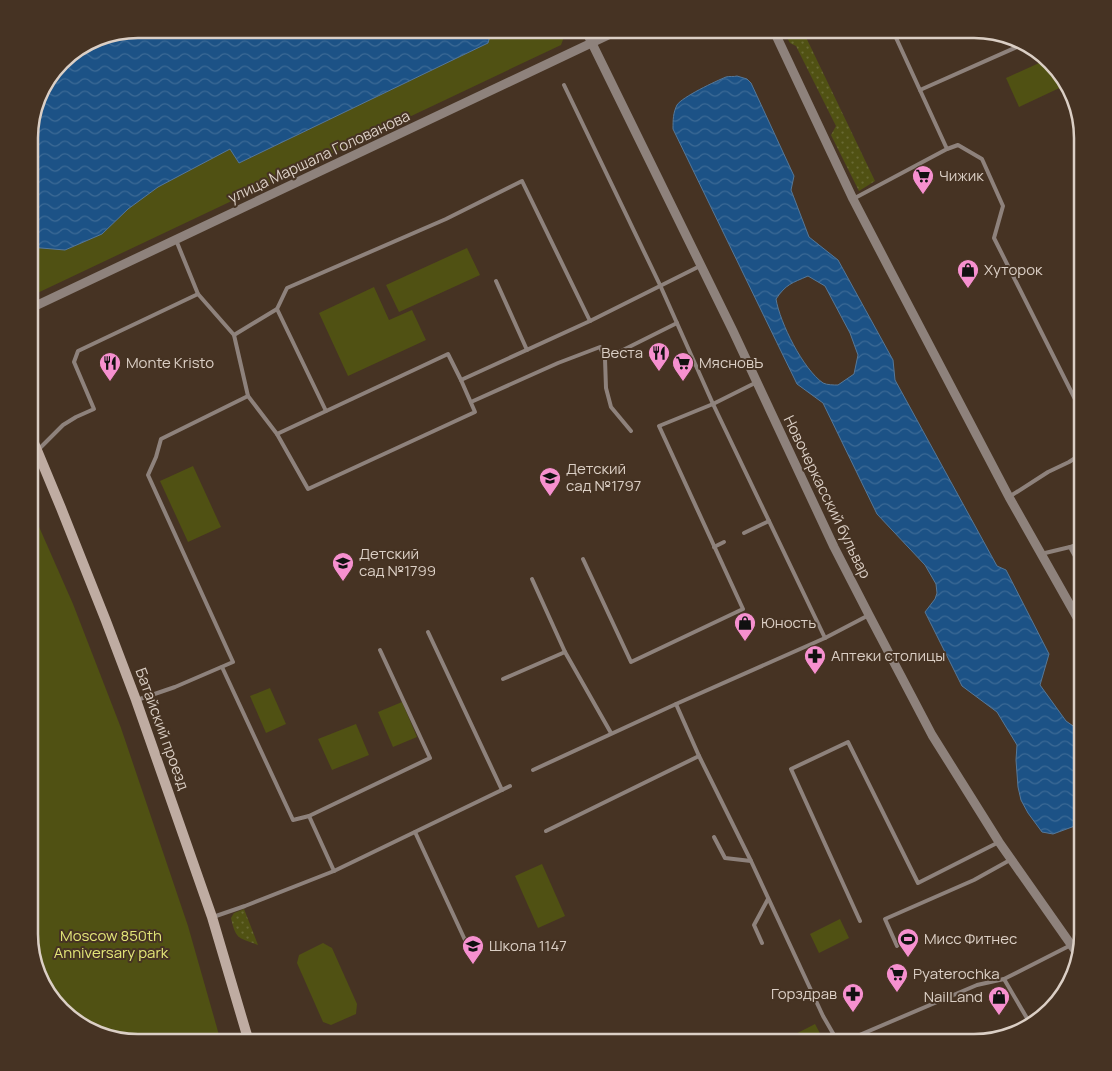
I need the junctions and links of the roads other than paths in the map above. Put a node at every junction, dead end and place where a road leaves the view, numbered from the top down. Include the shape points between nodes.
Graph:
1 (590, 38) edge
2 (601, 38) edge
3 (777, 38) edge
4 (896, 38) edge
5 (592, 42) junction
6 (1017, 47) edge
7 (564, 84) dead end
8 (920, 90) junction
9 (947, 149) junction
10 (854, 198) junction
11 (176, 240) junction
12 (701, 265) junction
13 (496, 281) dead end
14 (660, 285) junction
15 (198, 294) junction
16 (38, 305) edge
17 (277, 309) junction
18 (590, 321) junction
19 (677, 323) junction
20 (234, 335) junction
21 (527, 350) junction
22 (605, 358) junction
23 (461, 380) junction
24 (757, 382) junction
25 (248, 396) junction
26 (1075, 399) edge
27 (471, 402) junction
28 (713, 404) junction
29 (326, 411) junction
30 (631, 431) dead end
31 (277, 434) junction
32 (38, 450) joint
33 (1075, 458) edge
34 (1009, 497) junction
35 (769, 521) junction
36 (744, 533) dead end
37 (724, 542) dead end
38 (1075, 545) edge
39 (714, 547) junction
40 (1070, 547) junction
41 (1041, 554) junction
42 (1075, 556) edge
43 (583, 559) dead end
44 (532, 578) dead end
45 (1075, 614) edge
46 (869, 615) junction
47 (428, 632) dead end
48 (825, 638) junction
49 (380, 650) dead end
50 (564, 652) junction
51 (222, 667) junction
52 (503, 680) dead end
53 (136, 700) junction
54 (676, 704) junction
55 (611, 734) junction
56 (699, 756) junction
57 (533, 770) dead end
58 (510, 786) dead end
59 (502, 790) junction
60 (309, 816) junction
61 (546, 831) dead end
62 (415, 832) junction
63 (714, 838) dead end
64 (999, 842) junction
65 (1011, 859) junction
66 (750, 861) junction
67 (334, 871) junction
68 (768, 899) junction
69 (212, 917) junction
70 (860, 921) dead end
71 (464, 940) dead end
72 (762, 943) dead end
73 (1071, 945) junction
74 (897, 946) dead end
75 (1074, 949) edge
76 (1004, 979) junction
77 (1027, 1019) edge
78 (247, 1034) edge
79 (833, 1034) edge
80 (862, 1034) edge

1 - 5 street, Новочеркасский бульвар
2 - 5 street, улица Маршала Голованова
3 - 10 street
4 - 8 lane
5 - 11 street, улица Маршала Голованова
5 - 12 street, Новочеркасский бульвар
6 - 8 lane
7 - 14 lane
8 - 9 lane
9 - 10 lane
9 - 26 lane via 958,145 982,159 1003,206 994,238
10 - 34 street
11 - 15 lane
11 - 16 street, улица Маршала Голованова
12 - 14 lane
12 - 24 street, Новочеркасский бульвар
13 - 21 lane
14 - 18 lane
14 - 19 lane
15 - 20 lane
15 - 32 lane via 78,351 74,362 94,408 63,425
17 - 18 lane via 288,288 446,220 522,181
17 - 20 lane
17 - 29 lane
18 - 21 lane
19 - 22 lane
19 - 28 lane
20 - 25 lane
21 - 23 lane
22 - 27 lane via 600,347
22 - 30 lane via 606,388 611,408
23 - 27 lane
23 - 29 lane via 448,354
24 - 28 lane
24 - 46 street, Новочеркасский бульвар
25 - 31 lane
25 - 51 lane via 161,439 148,475 233,662
27 - 31 lane via 475,412 308,489
28 - 35 lane
28 - 39 lane via 659,426
29 - 31 lane
32 - 53 main road, Батайский проезд
33 - 34 lane
34 - 41 street
35 - 36 lane
35 - 48 lane
37 - 39 lane
38 - 40 lane
39 - 43 lane via 743,609 631,662
40 - 41 lane
40 - 42 lane
41 - 45 street
44 - 50 lane
46 - 48 lane
46 - 64 street, Новочеркасский бульвар via 932,735
47 - 59 lane
48 - 54 lane
49 - 60 lane via 430,758
50 - 52 lane
50 - 55 lane
51 - 53 lane
51 - 60 lane via 292,820
53 - 69 main road, Батайский проезд
54 - 55 lane
54 - 56 lane
55 - 57 lane
56 - 61 lane
56 - 66 lane
58 - 59 lane
59 - 62 lane
60 - 67 lane
62 - 67 lane
62 - 71 lane
63 - 66 lane via 725,858
64 - 65 street, Новочеркасский бульвар
64 - 70 lane via 918,882 848,742 792,769
65 - 73 street, Новочеркасский бульвар
65 - 74 lane via 974,880 885,919
66 - 68 lane
67 - 69 lane
68 - 72 lane via 754,925
68 - 79 lane
69 - 78 main road, Батайский проезд
73 - 75 street, Новочеркасский бульвар
73 - 76 lane
76 - 77 lane
76 - 80 lane via 976,985

